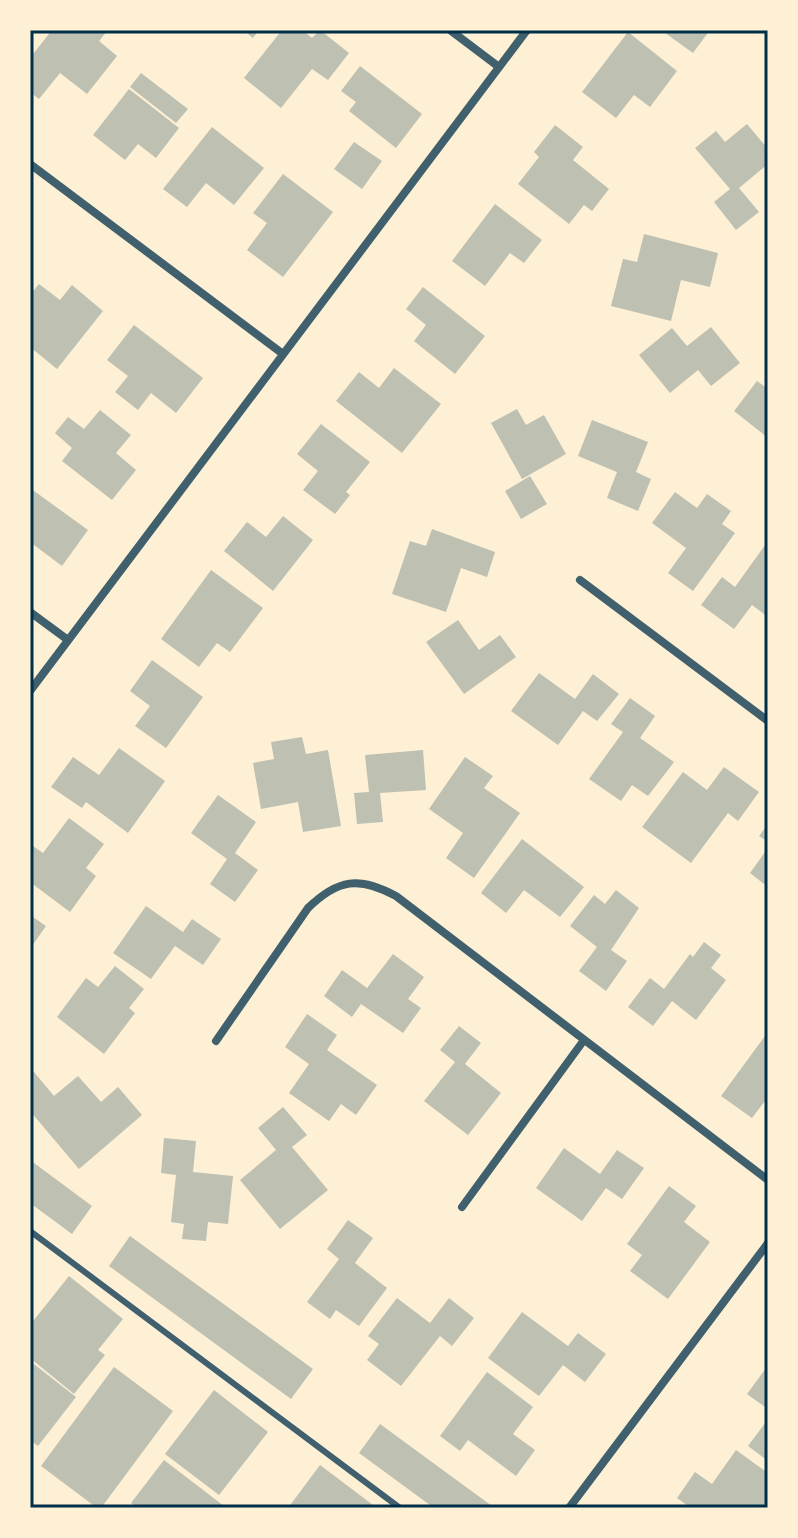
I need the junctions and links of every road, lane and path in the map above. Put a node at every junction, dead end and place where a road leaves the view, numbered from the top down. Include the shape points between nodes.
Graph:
1 (450, 30) edge
2 (527, 30) edge
3 (499, 67) junction
4 (30, 164) edge
5 (283, 354) junction
6 (580, 580) dead end
7 (30, 612) edge
8 (68, 640) junction
9 (30, 691) edge
10 (768, 721) edge
11 (584, 1040) junction
12 (216, 1041) dead end
13 (768, 1180) edge
14 (462, 1207) dead end
15 (30, 1231) edge
16 (768, 1243) edge
17 (400, 1508) edge
18 (569, 1508) edge

1 - 3 street
2 - 3 street
3 - 5 street
4 - 5 street
5 - 8 street
6 - 10 street
7 - 8 street
8 - 9 street
11 - 12 street via 396,896 374,884 349,883 325,891 308,908
11 - 13 street
11 - 14 street
15 - 17 lane
16 - 18 street

